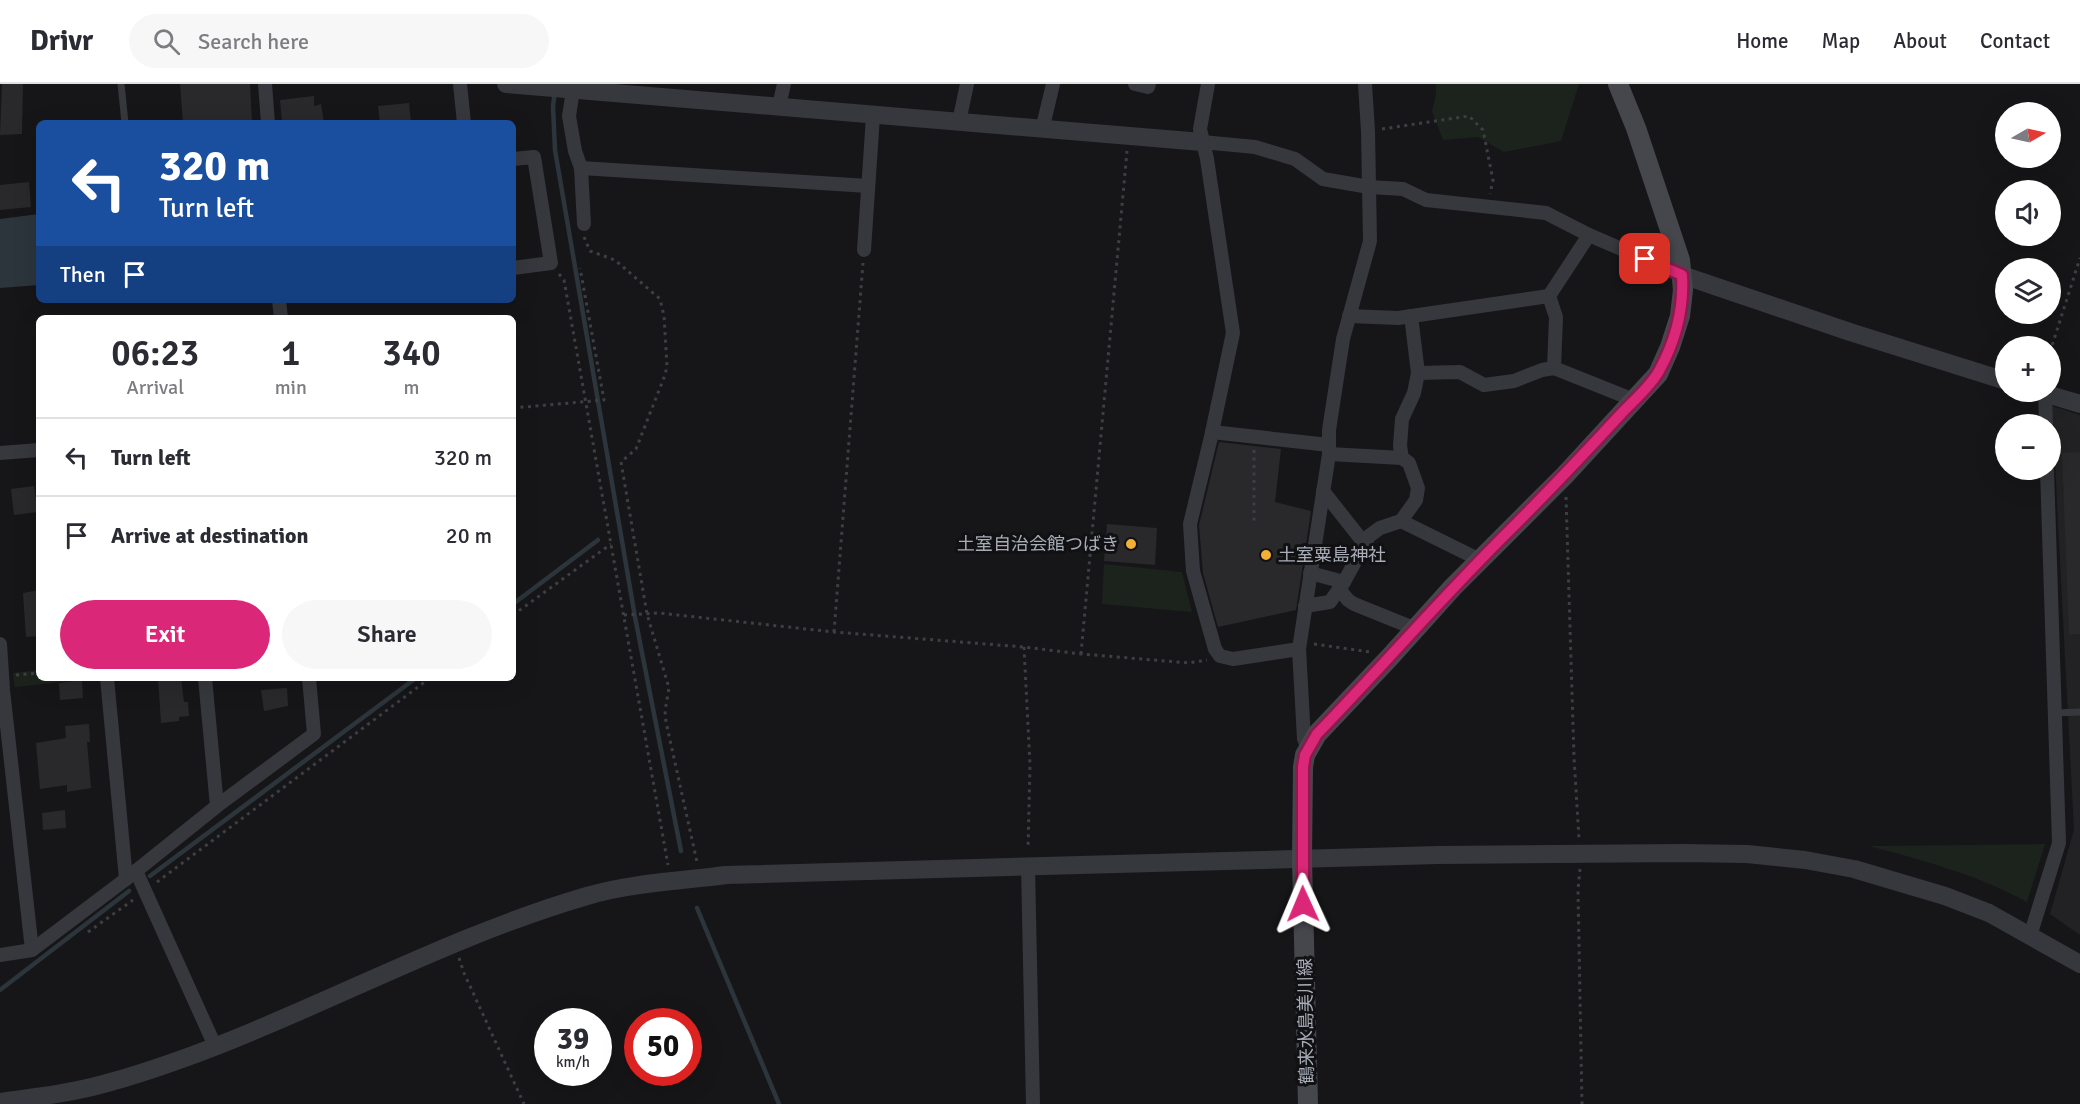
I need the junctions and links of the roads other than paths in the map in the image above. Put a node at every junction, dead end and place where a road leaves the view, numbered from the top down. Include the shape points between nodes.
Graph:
1 (122, 84) edge
2 (265, 84) edge
3 (460, 84) edge
4 (506, 84) edge
5 (784, 84) edge
6 (967, 84) edge
7 (1053, 84) edge
8 (1135, 84) edge
9 (1149, 84) edge
10 (1208, 84) edge
11 (1365, 84) edge
12 (1617, 84) edge
13 (563, 88) edge
14 (779, 106) junction
15 (873, 116) junction
16 (125, 120) edge
17 (268, 120) edge
18 (464, 120) edge
19 (958, 122) junction
20 (1042, 130) junction
21 (1202, 142) junction
22 (516, 159) edge
23 (581, 168) junction
24 (868, 186) junction
25 (1369, 187) junction
26 (584, 224) road end
27 (1589, 235) junction
28 (864, 250) road end
29 (516, 268) edge
30 (1682, 275) junction
31 (1549, 296) junction
32 (1349, 316) junction
33 (1411, 316) junction
34 (1554, 368) junction
35 (1418, 373) junction
36 (1995, 378) edge
37 (2061, 398) edge
38 (1634, 400) junction
39 (2080, 404) edge
40 (1212, 432) junction
41 (1329, 449) junction
42 (36, 450) edge
43 (0, 453) edge
44 (1402, 458) junction
45 (2048, 480) edge
46 (1323, 491) junction
47 (1401, 521) junction
48 (1364, 543) junction
49 (1480, 560) junction
50 (1310, 573) junction
51 (1342, 586) junction
52 (1305, 606) junction
53 (1416, 629) junction
54 (0, 644) edge
55 (1299, 645) junction
56 (107, 681) edge
57 (205, 681) edge
58 (309, 681) edge
59 (2, 685) edge
60 (2080, 712) edge
61 (2055, 713) junction
62 (1308, 748) junction
63 (217, 806) junction
64 (1302, 859) junction
65 (1028, 867) junction
66 (131, 875) junction
67 (2030, 936) junction
68 (32, 950) junction
69 (0, 955) edge
70 (2080, 964) edge
71 (215, 1046) junction
72 (0, 1102) edge
73 (1033, 1104) edge
74 (1308, 1104) edge

1 - 16 lane
2 - 17 street
3 - 18 street
4 - 13 street
5 - 14 street
6 - 19 street
7 - 20 street
8 - 9 street
10 - 21 street via 1200,129
11 - 25 street
12 - 30 main road, 鶴来水島美川線 via 1662,202
13 - 14 street
13 - 23 street
14 - 15 street
15 - 19 street
15 - 24 street
19 - 20 street
20 - 21 street
21 - 25 street via 1255,147 1295,159 1323,179
21 - 40 street via 1233,333
22 - 29 street via 534,157 551,263
23 - 24 street
23 - 26 street
24 - 28 street
25 - 27 street via 1403,189 1426,200 1546,213
25 - 32 street via 1370,241
27 - 30 street
27 - 31 street
30 - 36 street
30 - 38 main road, 鶴来水島美川線 via 1680,316 1670,346 1658,374
31 - 33 street
31 - 34 street via 1556,316
32 - 33 street
32 - 41 street
33 - 35 street
34 - 35 street via 1514,381 1484,385 1460,372
34 - 38 street
35 - 44 street via 1402,418
37 - 39 street
38 - 49 main road, 鶴来水島美川線 via 1566,475
40 - 41 street
40 - 55 street via 1190,524 1193,571 1215,649 1220,656 1233,659
41 - 44 street
41 - 46 street
42 - 43 street
44 - 47 street via 1409,463 1418,488 1416,500
45 - 61 street
46 - 48 street
46 - 50 street
47 - 48 street via 1380,528
47 - 49 street
48 - 51 street
49 - 53 main road, 鶴来水島美川線
50 - 51 street
50 - 52 street
51 - 52 street via 1330,602
51 - 53 street via 1354,604
52 - 55 street
53 - 62 main road, 鶴来水島美川線
54 - 59 street
55 - 62 street via 1304,739
56 - 66 street
57 - 63 street
58 - 63 street via 314,734
59 - 68 street
60 - 61 lane
61 - 67 street via 2059,843
62 - 64 main road, 鶴来水島美川線 via 1303,767
63 - 66 street
64 - 65 street
64 - 67 street via 1581,853 1747,854 1805,860 1854,868 1956,900
64 - 74 main road, 鶴来水島美川線
65 - 71 street via 726,875 590,896 514,920
65 - 73 street
66 - 68 street
66 - 71 street via 145,891
67 - 70 street
68 - 69 street
71 - 72 street via 107,1083

